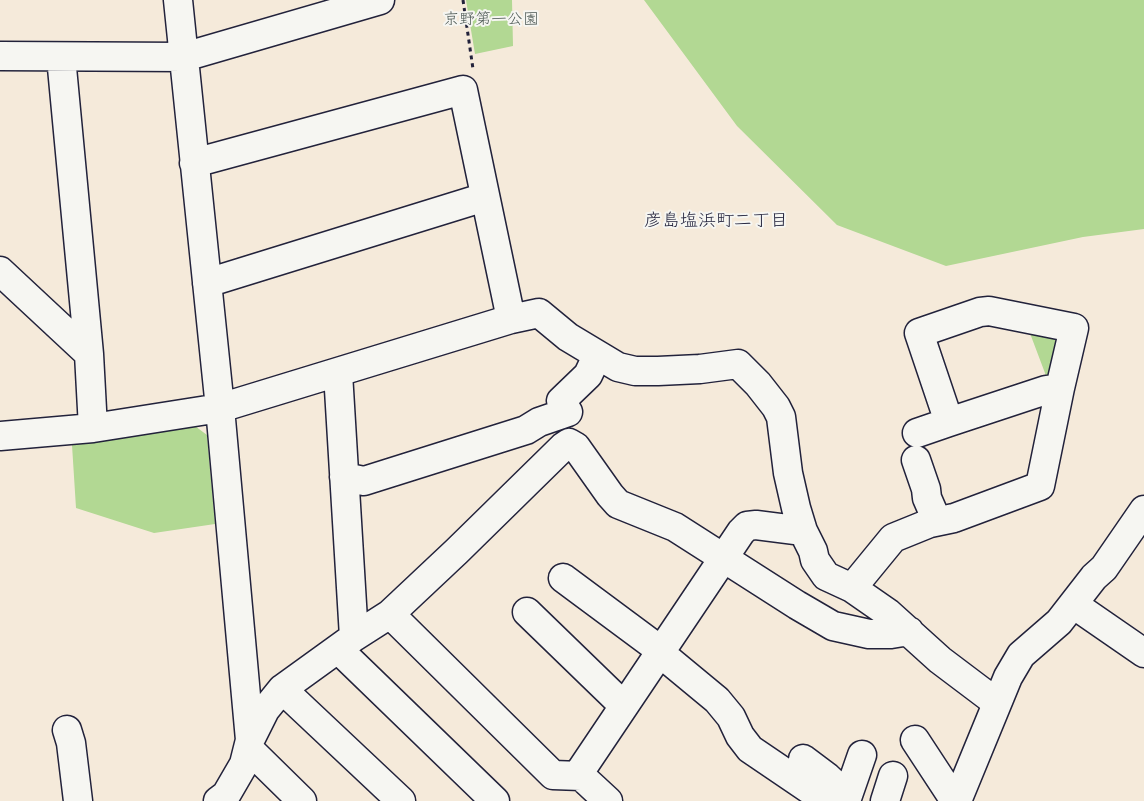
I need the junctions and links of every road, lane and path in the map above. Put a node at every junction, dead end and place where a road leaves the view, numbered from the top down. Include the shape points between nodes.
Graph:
1 (178, 0) edge
2 (380, 0) edge
3 (463, 0) edge
4 (0, 56) edge
5 (61, 57) junction
6 (184, 57) junction
7 (463, 90) junction
8 (194, 163) junction
9 (485, 197) junction
10 (0, 271) edge
11 (207, 283) junction
12 (511, 319) junction
13 (88, 354) junction
14 (597, 356) junction
15 (338, 373) junction
16 (1060, 388) junction
17 (220, 408) junction
18 (949, 422) junction
19 (94, 428) junction
20 (0, 436) edge
21 (344, 477) junction
22 (1144, 510) edge
23 (937, 521) junction
24 (803, 531) junction
25 (723, 557) junction
26 (563, 578) dead end
27 (852, 588) junction
28 (1073, 604) junction
29 (527, 612) dead end
30 (390, 614) junction
31 (908, 631) junction
32 (346, 643) junction
33 (660, 651) junction
34 (1144, 653) edge
35 (282, 689) junction
36 (997, 703) junction
37 (624, 706) junction
38 (67, 730) dead end
39 (915, 740) dead end
40 (249, 744) junction
41 (862, 755) dead end
42 (576, 776) junction
43 (841, 799) edge
44 (78, 801) edge
45 (218, 801) edge
46 (302, 801) edge
47 (401, 801) edge
48 (495, 801) edge
49 (608, 801) edge
50 (956, 801) edge

1 - 6 street
2 - 6 street
3 - 7 path via 474,78
4 - 5 street
5 - 6 street
5 - 13 street
6 - 8 street
7 - 8 street
7 - 9 street
8 - 11 street
9 - 11 street
9 - 12 street
10 - 13 street
11 - 17 street
12 - 14 street via 539,312
12 - 15 street
13 - 19 street
14 - 21 street via 588,375 561,401 568,412 526,430 364,481
14 - 24 street via 618,367 635,371 738,364 758,384 781,417 788,473
15 - 17 street
15 - 21 street
16 - 18 street
16 - 18 street via 1074,328 980,312 919,333
16 - 23 street via 1040,486 954,518
17 - 19 street
17 - 40 street
18 - 23 street via 916,446 927,498
19 - 20 street
21 - 32 street
22 - 28 street via 1104,568
23 - 27 street via 893,538
24 - 25 street via 747,526
24 - 27 street via 815,560 826,576
25 - 30 street via 675,527 618,504 576,446 569,443
25 - 31 street via 833,626 869,634
25 - 33 street
26 - 33 street
27 - 31 street
28 - 34 street
28 - 36 street via 1059,622 1021,655
29 - 37 street
30 - 32 street
30 - 42 street via 553,775
31 - 36 street
32 - 35 street
32 - 48 street
33 - 37 street
33 - 43 street via 724,708 744,743 794,766
35 - 40 street via 265,710
35 - 47 street
36 - 50 street
37 - 42 street
38 - 44 street
39 - 50 street
40 - 45 street via 244,764 226,795
40 - 46 street
41 - 43 street
42 - 49 street via 581,776

